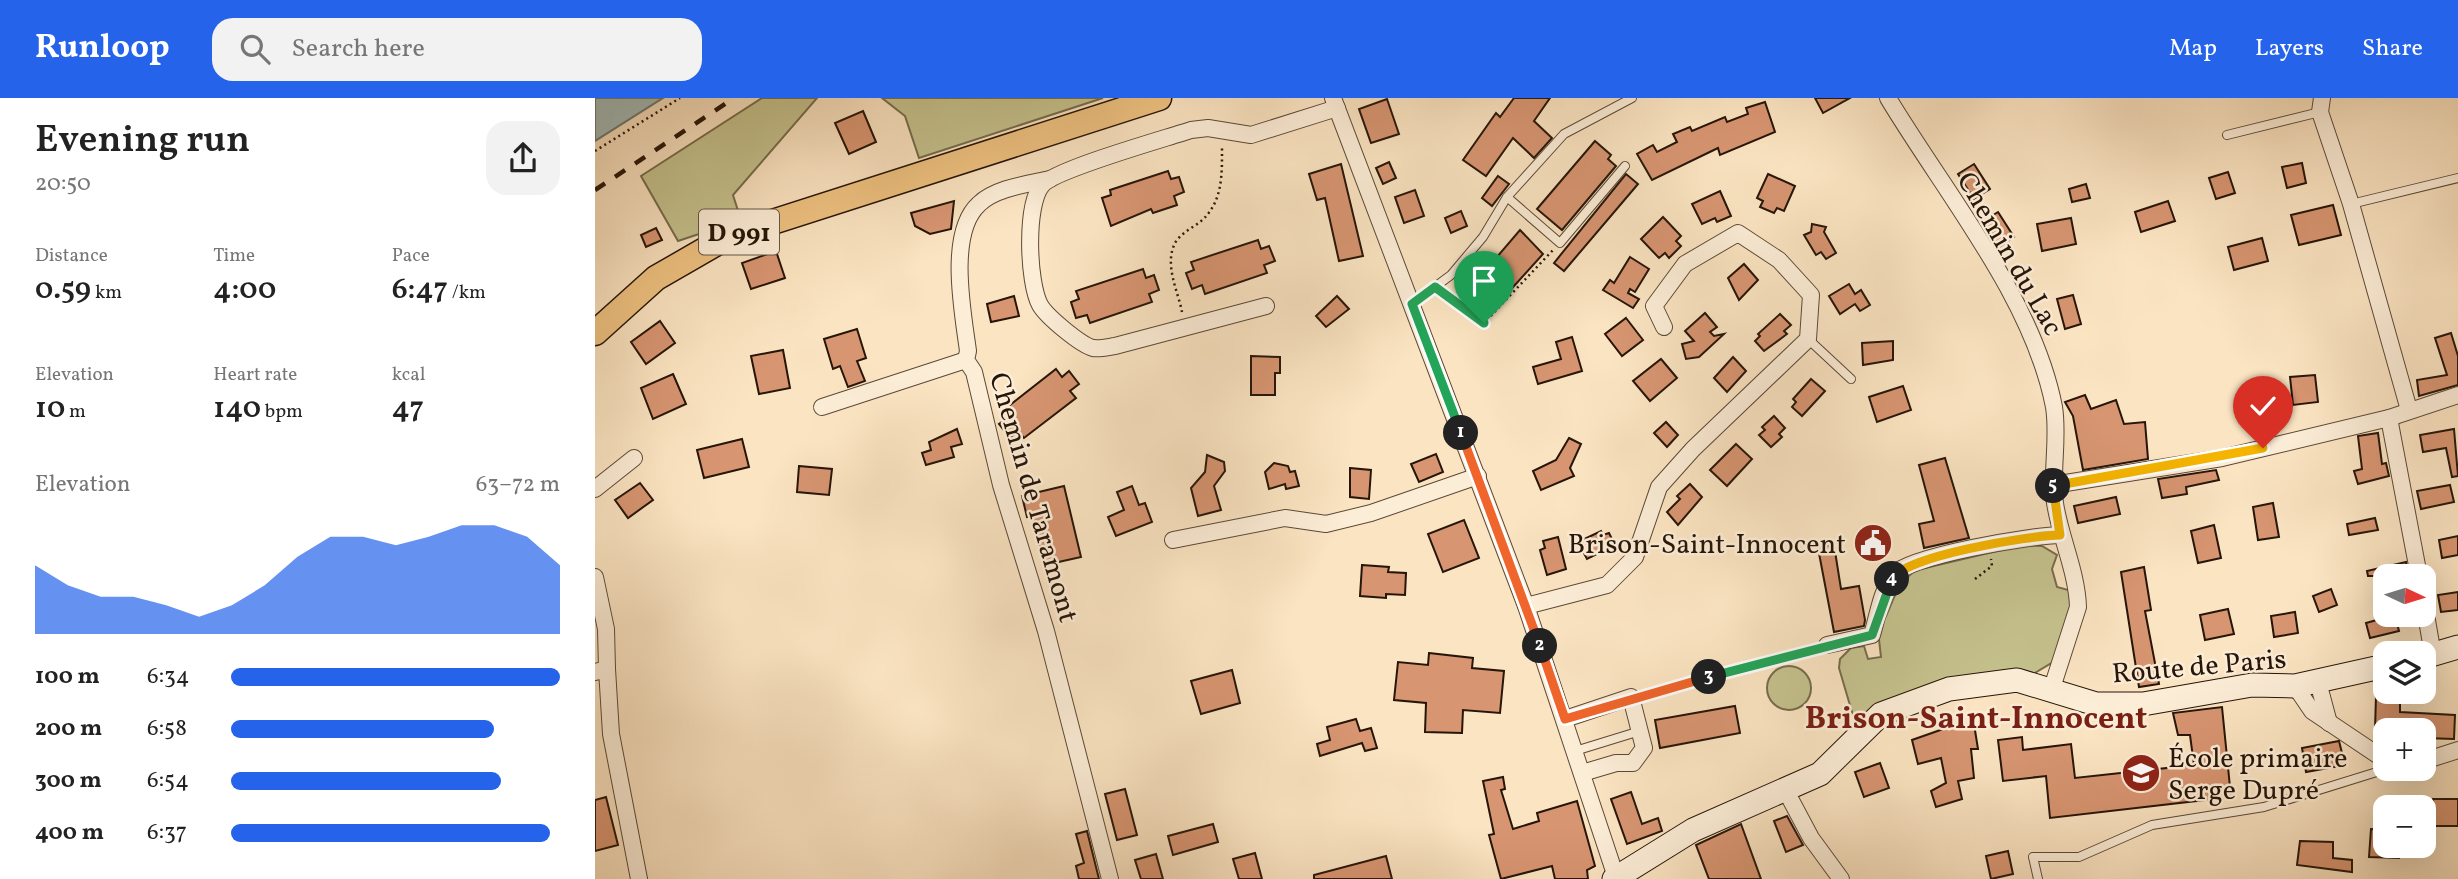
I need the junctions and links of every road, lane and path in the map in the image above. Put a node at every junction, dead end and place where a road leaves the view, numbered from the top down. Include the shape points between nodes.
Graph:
1 (680, 98) edge
2 (1159, 98) edge
3 (1632, 98) edge
4 (1888, 98) edge
5 (1335, 103) edge
6 (2321, 105) edge
7 (1222, 130) junction
8 (2227, 135) dead end
9 (595, 151) edge
10 (1625, 166) dead end
11 (2458, 178) edge
12 (1050, 179) junction
13 (1507, 197) junction
14 (2351, 204) junction
15 (1560, 243) junction
16 (1435, 287) junction
17 (1412, 304) junction
18 (1266, 306) dead end
19 (1185, 326) junction
20 (1664, 327) dead end
21 (595, 333) edge
22 (1808, 339) junction
23 (966, 360) junction
24 (1851, 379) dead end
25 (2458, 394) edge
26 (822, 407) dead end
27 (2409, 410) junction
28 (2389, 418) junction
29 (634, 458) dead end
30 (1478, 476) junction
31 (2053, 485) junction
32 (595, 489) edge
33 (2060, 535) junction
34 (1173, 540) dead end
35 (1987, 546) junction
36 (2417, 564) edge
37 (595, 577) edge
38 (1975, 579) dead end
39 (1526, 606) junction
40 (1827, 645) joint
41 (2458, 647) edge
42 (2436, 654) edge
43 (2373, 669) edge
44 (601, 671) edge
45 (2318, 682) junction
46 (2295, 687) junction
47 (2051, 691) junction
48 (1631, 697) junction
49 (1565, 719) junction
50 (2329, 723) junction
51 (1640, 731) junction
52 (2458, 750) edge
53 (1575, 751) junction
54 (2373, 754) edge
55 (2436, 757) edge
56 (1582, 773) junction
57 (2373, 773) edge
58 (1786, 791) junction
59 (1615, 878) edge
60 (639, 879) edge
61 (1110, 879) edge
62 (1842, 879) edge
63 (2038, 879) edge

1 - 9 path
2 - 21 main road, D 991 via 729,236 656,278
3 - 13 lane via 1565,134
4 - 31 street, Chemin du Lac via 2035,338 2054,409
5 - 7 street, Chemin de Taramont via 1251,135
5 - 17 street
6 - 8 lane
6 - 14 street
7 - 12 street, Chemin de Taramont via 1191,130
7 - 19 path via 1219,196 1210,213 1175,243 1173,253 1173,278
10 - 15 lane
11 - 14 lane
12 - 19 street via 1040,187 1030,234 1040,305 1082,344 1095,348
12 - 23 street, Chemin de Taramont via 992,195 978,204 970,218 958,272
13 - 15 lane
13 - 16 lane via 1483,237
14 - 27 street
15 - 16 path via 1484,323
16 - 17 lane
17 - 30 street
18 - 19 street
20 - 22 street via 1654,306 1685,264 1738,233 1779,260 1811,295
22 - 24 lane
22 - 39 street via 1692,449 1659,487 1635,556 1607,585
23 - 26 street
23 - 61 street, Chemin de Taramont via 974,372 1001,485 1046,631
25 - 27 street
27 - 28 street
28 - 31 street via 2222,458
28 - 36 street
29 - 32 street
30 - 34 street via 1326,524 1286,518
30 - 39 street
31 - 33 street, Chemin du Lac
33 - 35 street via 2035,535
33 - 47 street, Chemin du Lac via 2078,607
35 - 38 path via 1993,566
35 - 40 street via 1915,562 1895,572 1872,635
37 - 44 street via 606,629
39 - 49 street
40 - 48 path
41 - 42 street
43 - 45 street, Route de Paris
44 - 60 street
45 - 46 street, Route de Paris
45 - 50 street
46 - 47 street, Route de Paris via 2252,685 2143,704 2096,704
46 - 50 street via 2312,711
47 - 58 street, Route de Paris via 2017,680 1930,695 1881,715 1820,774
48 - 49 street
48 - 51 street
49 - 53 street
50 - 54 street
51 - 53 lane
51 - 56 street via 1644,748 1633,763
52 - 55 street
53 - 56 street
56 - 59 street
57 - 63 lane via 2264,807 2152,825 2079,857 2033,858
58 - 59 street, Route de Paris via 1693,830
58 - 62 street via 1811,838

